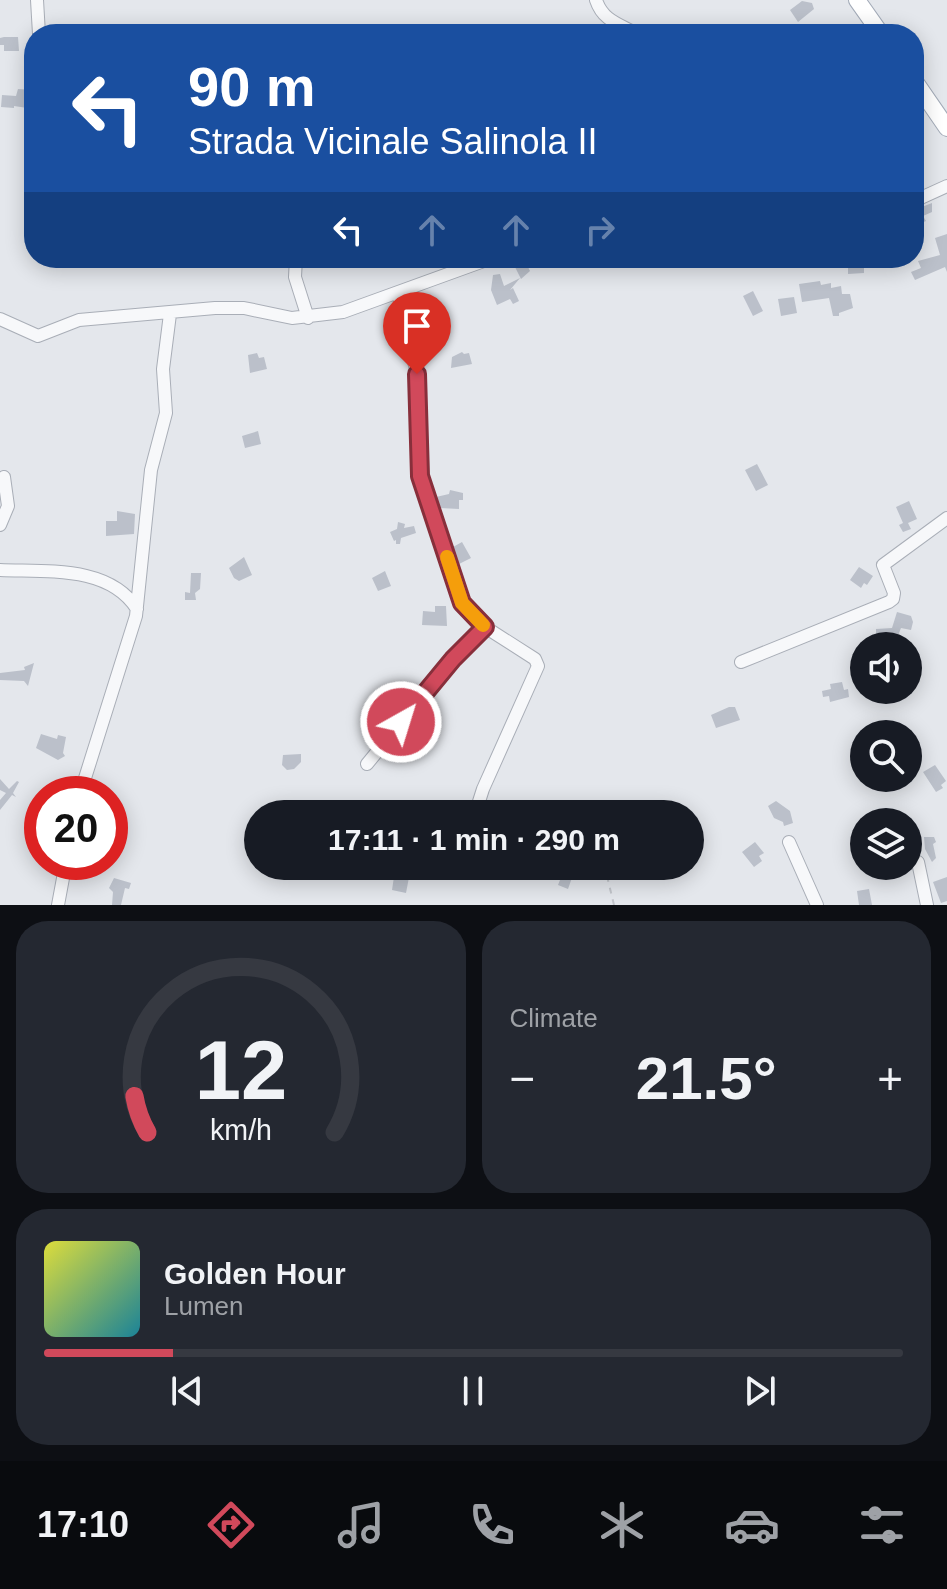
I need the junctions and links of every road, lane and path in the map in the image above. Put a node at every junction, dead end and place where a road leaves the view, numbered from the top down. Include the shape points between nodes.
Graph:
1 (37, 0) edge
2 (596, 0) edge
3 (857, 0) edge
4 (38, 24) edge
5 (617, 24) edge
6 (874, 24) edge
7 (924, 95) edge
8 (947, 128) edge
9 (947, 186) edge
10 (924, 196) edge
11 (295, 268) edge
12 (465, 268) edge
13 (398, 293) junction
14 (170, 314) junction
15 (308, 318) junction
16 (0, 319) edge
17 (4, 477) dead end
18 (947, 518) edge
19 (0, 525) edge
20 (0, 570) edge
21 (137, 609) junction
22 (485, 627) junction
23 (741, 662) dead end
24 (367, 764) dead end
25 (86, 776) edge
26 (479, 800) edge
27 (789, 842) dead end
28 (63, 880) edge
29 (608, 880) edge
30 (922, 880) edge
31 (58, 905) edge
32 (614, 905) edge
33 (817, 905) edge
34 (927, 905) edge

1 - 4 street
2 - 5 street via 602,15
3 - 6 main road
7 - 8 main road
9 - 10 street
11 - 15 street
12 - 13 street
13 - 15 street
13 - 22 street via 419,383 420,476 462,603
14 - 15 street via 244,308
14 - 16 street via 79,320 38,336
14 - 21 street via 163,369 166,413 151,470
17 - 19 street via 8,506
18 - 23 street via 883,565 894,593 889,602
20 - 21 street via 86,574 127,594
21 - 25 street
22 - 24 street
22 - 26 street via 538,666
27 - 33 street
28 - 31 street
29 - 32 path
30 - 34 street

